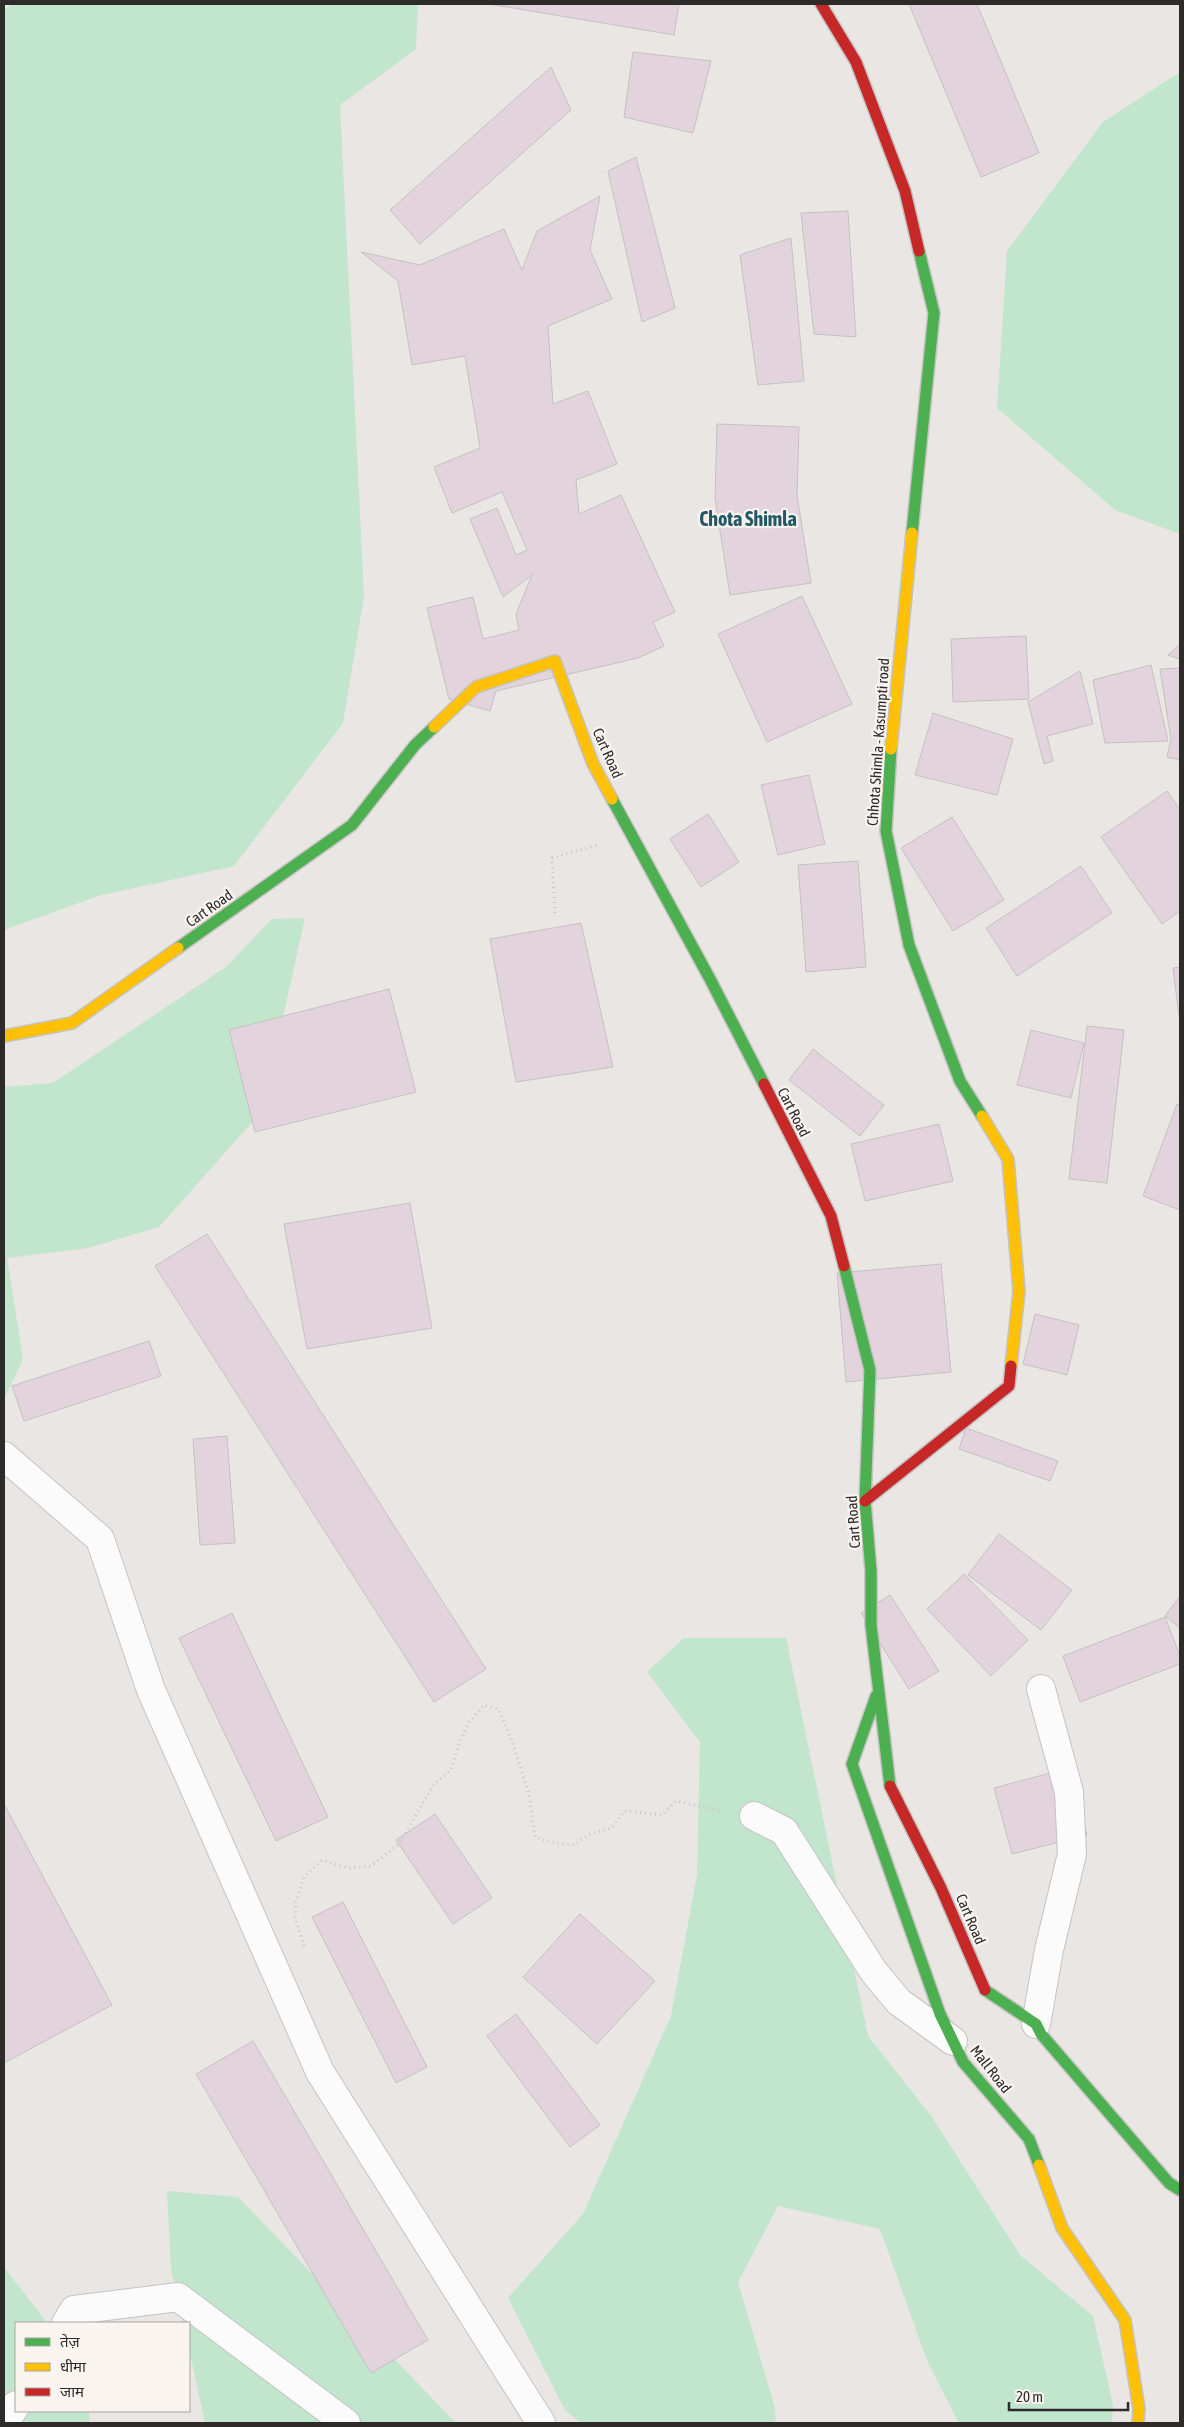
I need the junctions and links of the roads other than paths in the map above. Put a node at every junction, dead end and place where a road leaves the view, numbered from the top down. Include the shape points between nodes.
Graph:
1 (820, 4) edge
2 (4, 1036) edge
3 (4, 1456) edge
4 (865, 1501) junction
5 (1041, 1689) dead end
6 (878, 1690) junction
7 (754, 1816) road end
8 (1036, 2024) junction
9 (953, 2042) junction
10 (1180, 2190) edge
11 (67, 2322) edge
12 (15, 2407) edge
13 (5, 2423) edge
14 (346, 2423) edge
15 (541, 2423) edge
16 (1138, 2423) edge

1 - 4 street, Chhota Shimla - Kasumpti road via 856,62 905,191 934,314 893,717 886,831 909,945 960,1081 1008,1159 1019,1291 1009,1386
2 - 4 street, Cart Road via 72,1023 352,825 414,745 476,687 555,661 593,764 710,979 831,1216 870,1370
3 - 15 street via 100,1539 152,1690 320,2072
4 - 6 street, Cart Road via 871,1571 871,1625
5 - 8 street via 1069,1792 1072,1854 1049,1950
6 - 8 street, Cart Road via 890,1788 941,1888 984,1989
6 - 9 street, Mall Road via 852,1764 940,2014
7 - 9 street via 784,1831 874,1972 900,2002
8 - 10 street, Cart Road via 1041,2034 1169,2183
9 - 16 street, Mall Road via 963,2062 1029,2139 1062,2228 1125,2320 1139,2409
11 - 14 street via 74,2310 178,2297
12 - 13 street

